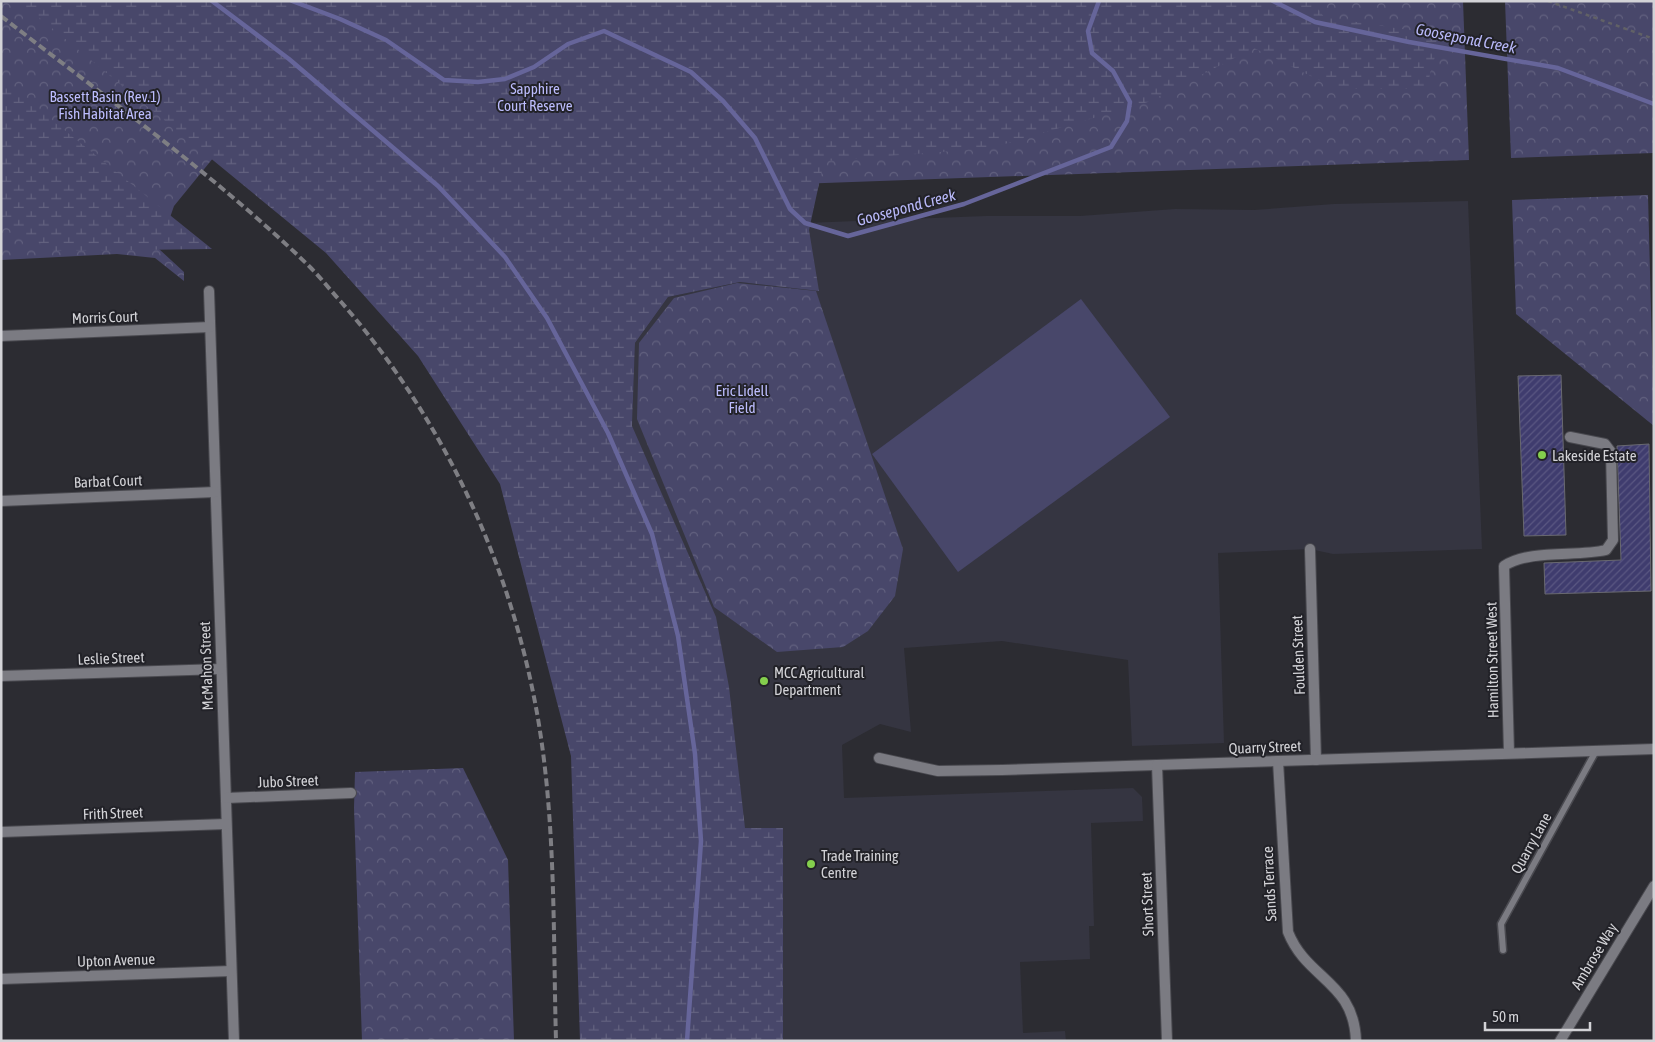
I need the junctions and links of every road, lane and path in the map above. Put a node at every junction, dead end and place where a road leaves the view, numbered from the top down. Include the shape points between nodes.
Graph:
1 (1548, 1) edge
2 (1654, 39) edge
3 (210, 291) dead end
4 (210, 328) junction
5 (1, 336) edge
6 (1570, 437) dead end
7 (215, 492) junction
8 (1, 500) edge
9 (1310, 549) dead end
10 (221, 670) junction
11 (1, 676) edge
12 (1654, 749) edge
13 (1596, 751) junction
14 (1509, 753) junction
15 (879, 758) dead end
16 (1316, 760) junction
17 (1278, 761) junction
18 (1157, 766) junction
19 (351, 793) dead end
20 (226, 798) junction
21 (226, 824) junction
22 (1, 832) edge
23 (1654, 886) edge
24 (1503, 950) dead end
25 (231, 971) junction
26 (1, 979) edge
27 (234, 1041) edge
28 (1167, 1041) edge
29 (1356, 1041) edge
30 (1560, 1041) edge

1 - 2 path
3 - 4 street, McMahon Street
4 - 5 street, Morris Court
4 - 7 street, McMahon Street
6 - 14 street, Hamilton Street West via 1605,444 1611,452 1613,540 1606,550 1598,552 1523,558 1504,566
7 - 8 street, Barbat Court
7 - 10 street, McMahon Street
9 - 16 street, Foulden Street
10 - 11 street, Leslie Street
10 - 20 street, McMahon Street
12 - 13 street, Quarry Street
13 - 14 street, Quarry Street
13 - 24 lane, Quarry Lane via 1501,924
14 - 16 street, Quarry Street
15 - 18 street, Quarry Street via 938,771
16 - 17 street, Quarry Street
17 - 18 street, Quarry Street
17 - 29 street, Sands Terrace via 1288,932 1300,955 1346,1001 1353,1016
18 - 28 street, Short Street
19 - 20 street, Jubo Street
20 - 21 street, McMahon Street
21 - 22 street, Frith Street
21 - 25 street, McMahon Street
23 - 30 street, Ambrose Way
25 - 26 street, Upton Avenue
25 - 27 street, McMahon Street

